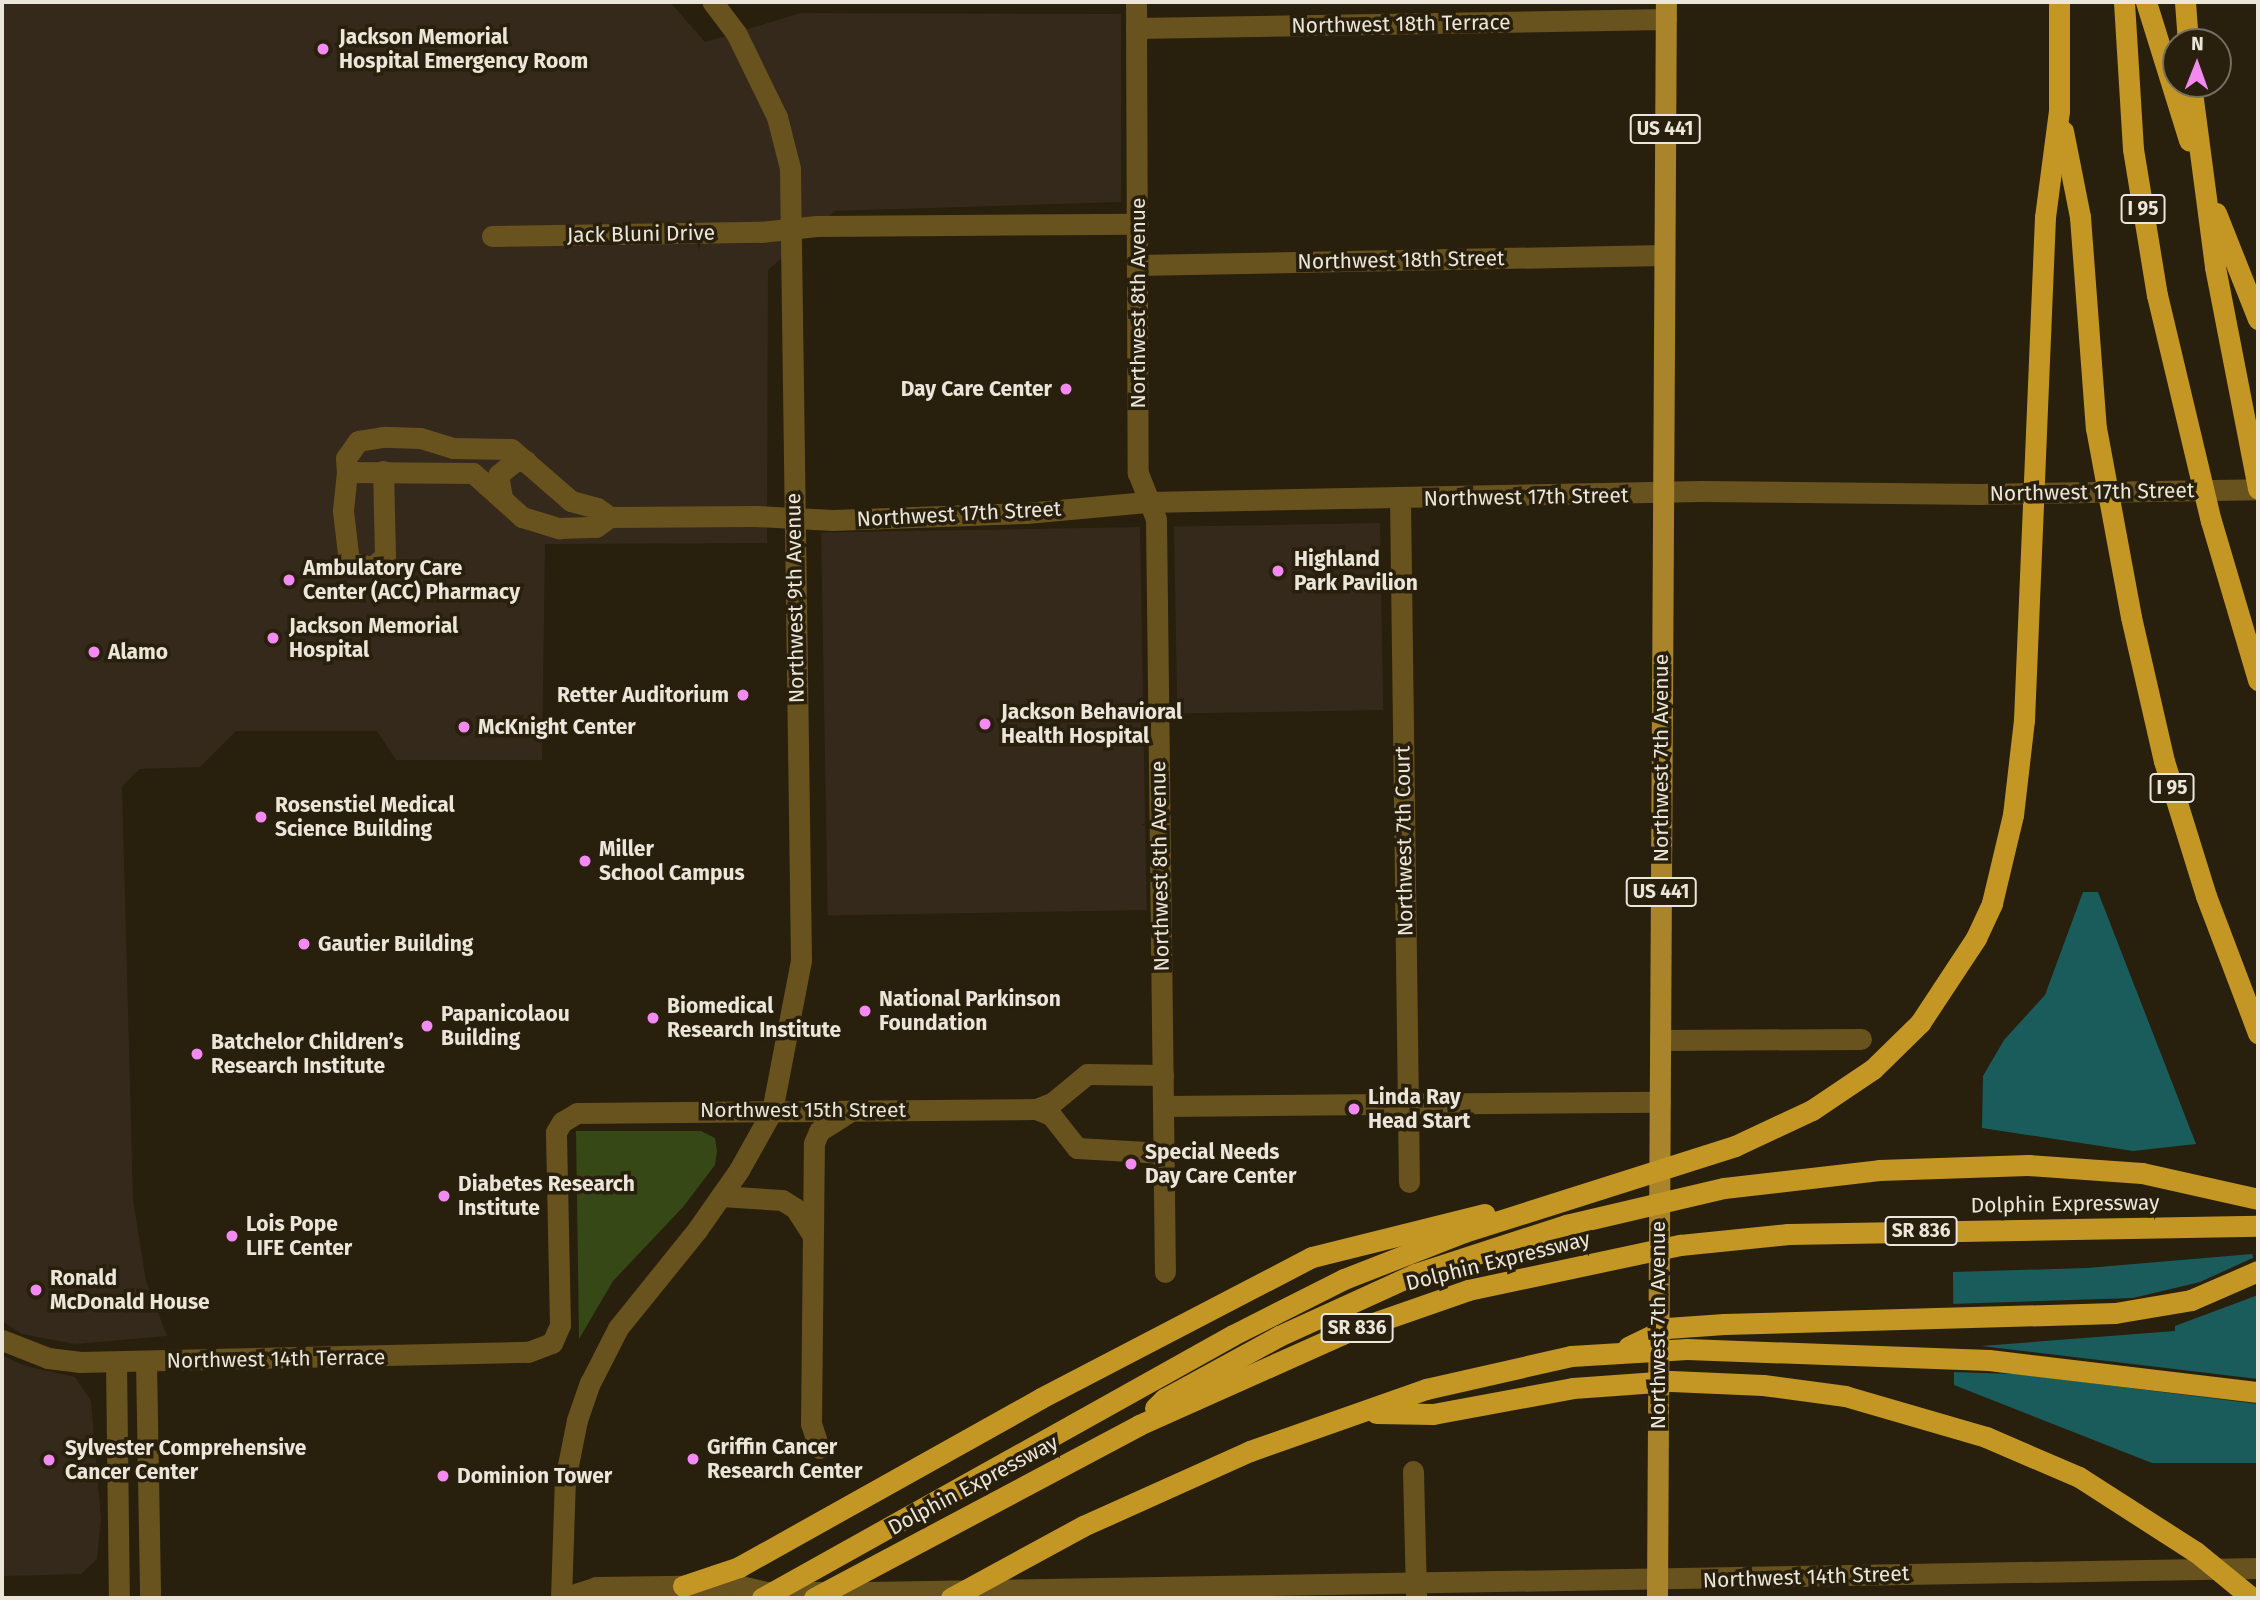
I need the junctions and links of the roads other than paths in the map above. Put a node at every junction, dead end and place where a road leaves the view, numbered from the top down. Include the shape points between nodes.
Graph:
1 (713, 2) edge
2 (1136, 2) edge
3 (2059, 2) edge
4 (2124, 2) edge
5 (2146, 2) edge
6 (2185, 2) edge
7 (1666, 10) edge
8 (1136, 28) junction
9 (2187, 28) edge
10 (2193, 98) edge
11 (2059, 111) junction
12 (1138, 224) junction
13 (790, 228) junction
14 (492, 236) dead end
15 (1664, 256) junction
16 (1138, 265) junction
17 (2258, 319) edge
18 (526, 461) junction
19 (383, 471) junction
20 (347, 472) junction
21 (2258, 489) edge
22 (1662, 494) junction
23 (502, 497) junction
24 (1400, 499) junction
25 (1147, 502) junction
26 (610, 517) junction
27 (793, 518) junction
28 (2258, 680) edge
29 (2254, 1015) edge
30 (2258, 1033) edge
31 (1861, 1039) dead end
32 (1660, 1040) junction
33 (1163, 1075) junction
34 (1660, 1102) junction
35 (1408, 1104) junction
36 (1164, 1106) junction
37 (1036, 1109) junction
38 (772, 1111) junction
39 (850, 1112) junction
40 (1164, 1153) junction
41 (1409, 1182) dead end
42 (721, 1196) junction
43 (2258, 1199) edge
44 (1560, 1200) junction
45 (2258, 1226) edge
46 (812, 1234) junction
47 (2258, 1271) edge
48 (1165, 1272) dead end
49 (2, 1340) edge
50 (552, 1343) joint
51 (1620, 1350) junction
52 (146, 1361) junction
53 (116, 1362) junction
54 (2258, 1392) edge
55 (1359, 1413) junction
56 (1139, 1425) junction
57 (819, 1448) dead end
58 (1413, 1471) dead end
59 (2258, 1568) edge
60 (683, 1586) junction
61 (1657, 1590) edge
62 (1174, 1592) edge
63 (1416, 1592) edge
64 (1053, 1594) edge
65 (761, 1596) edge
66 (119, 1598) edge
67 (150, 1598) edge
68 (562, 1598) edge
69 (814, 1598) edge
70 (951, 1598) edge
71 (2252, 1598) edge

1 - 13 street, Northwest 9th Avenue via 736,33 778,117 790,168
2 - 8 street, Northwest 8th Avenue
3 - 11 highway, I 95
4 - 28 highway, I 95 via 2133,149 2157,295 2184,412
5 - 17 highway via 2174,99
6 - 9 highway
7 - 8 street, Northwest 18th Terrace
7 - 15 main road, Northwest 7th Avenue / US 441
8 - 12 street, Northwest 8th Avenue
10 - 21 highway via 2215,267
11 - 29 highway, I 95 via 2080,217 2096,428 2120,558 2164,761 2206,896
11 - 44 highway via 2045,217 2024,720 2013,815 1992,903 1976,938 1920,1023 1843,1091 1735,1146
12 - 13 street via 1051,221
12 - 16 street, Northwest 8th Avenue
13 - 14 street, Jack Bluni Drive
13 - 27 street, Northwest 9th Avenue
15 - 16 street, Northwest 18th Street
15 - 22 main road, Northwest 7th Avenue / US 441
16 - 25 street, Northwest 8th Avenue via 1138,473
18 - 20 street via 511,449 453,448 420,438 383,437 354,446 346,458
18 - 23 street via 515,461 498,475
18 - 26 street via 571,501
19 - 20 street
19 - 20 street via 385,556 373,567 349,562 343,511
19 - 23 street via 467,471
21 - 22 street, Northwest 17th Street
22 - 24 street, Northwest 17th Street
22 - 32 main road, Northwest 7th Avenue / US 441
23 - 26 street via 522,517 550,527 596,527
24 - 25 street, Northwest 17th Street
24 - 35 street, Northwest 7th Court
25 - 27 street, Northwest 17th Street via 1026,513
25 - 33 street, Northwest 8th Avenue via 1156,519
26 - 27 street, Northwest 17th Street
27 - 38 street, Northwest 9th Avenue via 801,960
29 - 30 highway, I 95
31 - 32 street
32 - 34 main road, Northwest 7th Avenue / US 441
33 - 36 street, Northwest 8th Avenue
33 - 37 street, Northwest 15th Street via 1087,1074 1052,1103
34 - 35 street
34 - 61 main road, Northwest 7th Avenue / US 441
35 - 36 street
35 - 41 street, Northwest 7th Court
36 - 40 street, Northwest 8th Avenue
37 - 39 street, Northwest 15th Street
37 - 40 street via 1051,1115 1077,1148
38 - 39 street, Northwest 15th Street
38 - 42 street, Northwest 9th Avenue
38 - 50 street, Northwest 15th Street via 586,1111 571,1116 556,1132 560,1325
39 - 46 street via 819,1131 814,1143
40 - 48 street, Northwest 8th Avenue
42 - 46 street via 782,1200 795,1208
42 - 68 street, Northwest 9th Avenue via 618,1328 590,1383 569,1452
43 - 56 highway via 2113,1170 1935,1166 1724,1188 1566,1224 1441,1265 1351,1302 1164,1399
44 - 60 highway via 1439,1223 1312,1257 1041,1398 739,1567
44 - 65 highway via 1404,1254 1286,1307
45 - 56 highway, Dolphin Expressway / SR 836 via 1788,1234 1681,1245 1587,1262 1414,1306
46 - 57 street via 810,1424
47 - 51 highway via 2191,1300 2127,1311 1667,1328
49 - 53 street, Northwest 14th Terrace via 58,1360
50 - 52 street, Northwest 14th Terrace via 517,1354
51 - 54 highway via 1989,1360
51 - 55 highway via 1570,1356 1426,1389
52 - 53 street, Northwest 14th Terrace
52 - 67 street
53 - 66 street
55 - 70 highway via 1250,1451 1083,1526
55 - 71 highway via 1433,1414 1573,1388 1671,1381 1763,1385 1846,1396 1940,1421 2079,1478 2196,1552
56 - 69 highway, Dolphin Expressway / SR 836
58 - 63 street
59 - 61 street, Northwest 14th Street
60 - 65 street, Northwest 14th Street via 736,1586
60 - 68 street, Northwest 14th Street via 596,1587
61 - 63 street, Northwest 14th Street
62 - 63 street, Northwest 14th Street
62 - 64 street, Northwest 14th Street
64 - 65 street, Northwest 14th Street

